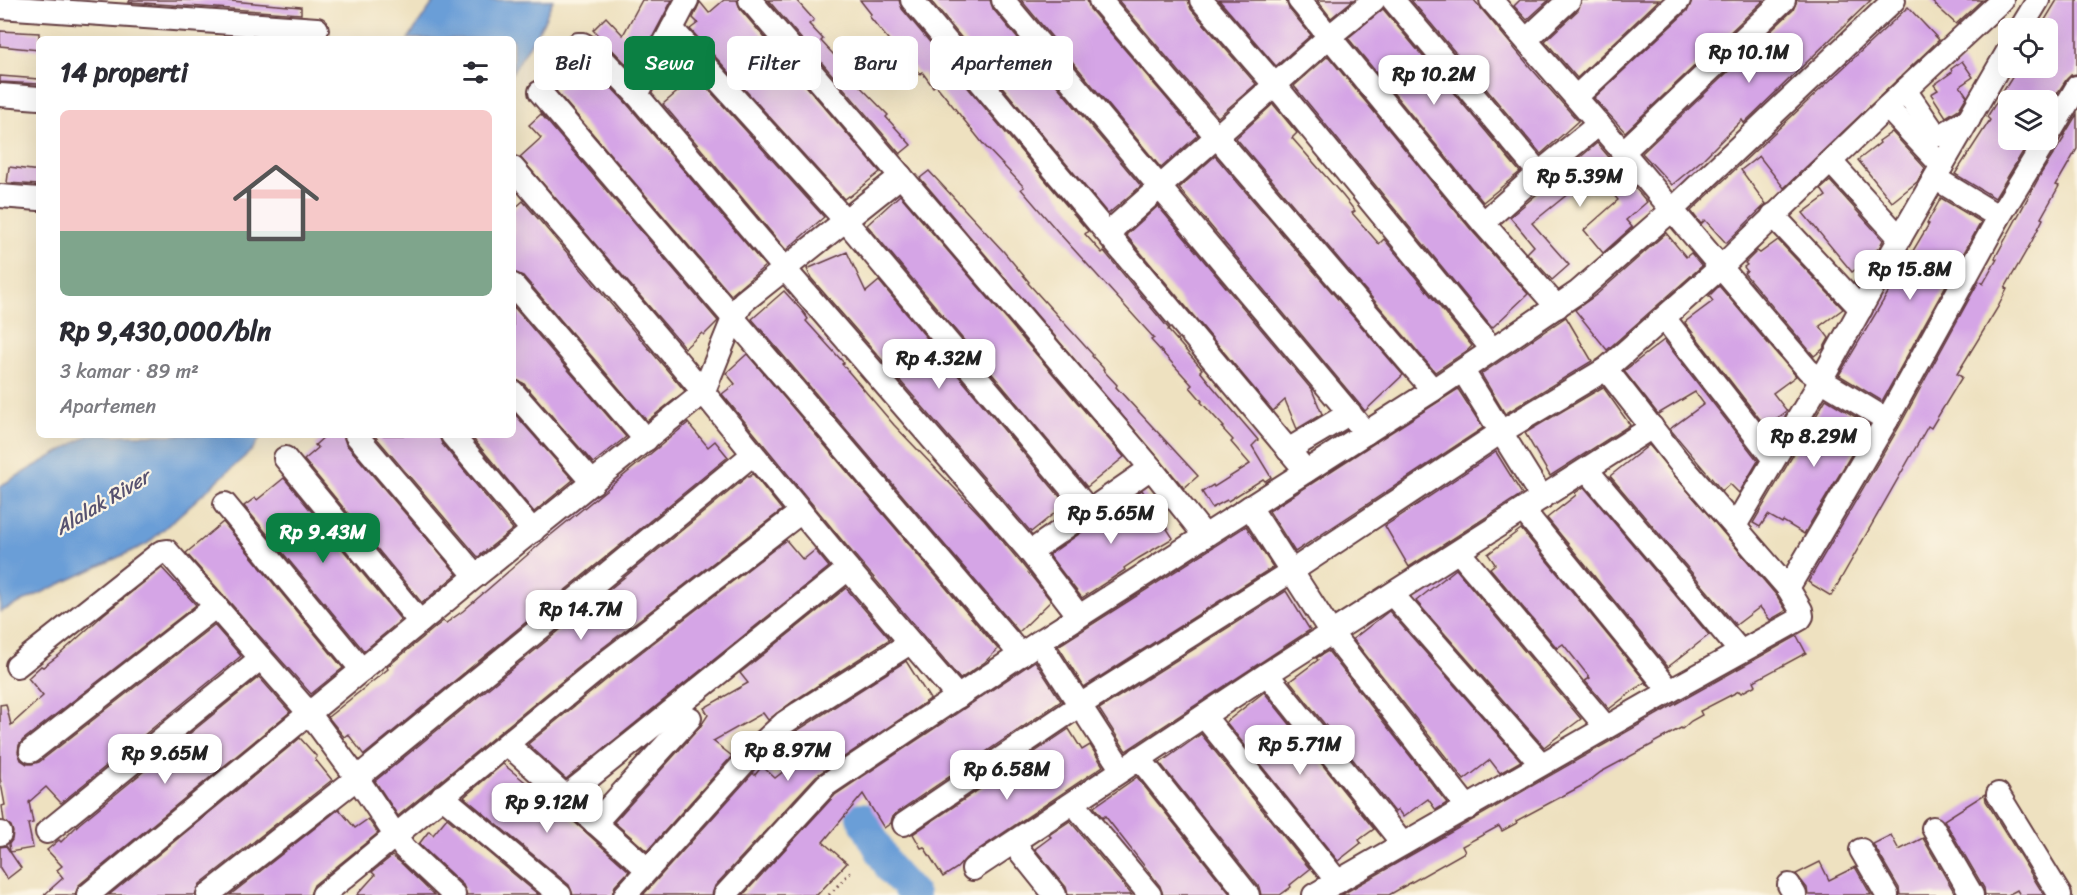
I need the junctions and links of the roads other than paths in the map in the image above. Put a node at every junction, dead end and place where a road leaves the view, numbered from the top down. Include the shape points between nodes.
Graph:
1 (687, 0) edge
2 (750, 0) edge
3 (912, 0) edge
4 (1003, 0) edge
5 (1100, 0) edge
6 (1201, 0) edge
7 (1299, 0) edge
8 (1374, 0) edge
9 (1393, 0) edge
10 (1491, 0) edge
11 (1569, 0) edge
12 (1679, 0) edge
13 (1784, 0) edge
14 (1894, 0) edge
15 (2002, 0) edge
16 (2038, 0) edge
17 (0, 7) edge
18 (2027, 18) edge
19 (317, 28) dead end
20 (672, 29) junction
21 (1330, 36) junction
22 (1526, 40) junction
23 (1998, 68) edge
24 (612, 69) edge
25 (1275, 86) junction
26 (2077, 87) edge
27 (1905, 90) junction
28 (540, 92) dead end
29 (0, 95) edge
30 (637, 95) junction
31 (1576, 97) junction
32 (36, 98) edge
33 (1887, 107) junction
34 (1969, 119) junction
35 (2058, 119) edge
36 (1599, 124) junction
37 (1218, 137) junction
38 (2040, 150) edge
39 (1623, 152) junction
40 (1831, 162) junction
41 (516, 172) edge
42 (1939, 172) junction
43 (1539, 173) junction
44 (901, 176) junction
45 (1160, 186) junction
46 (0, 196) edge
47 (36, 199) edge
48 (1672, 210) junction
49 (1773, 215) junction
50 (1999, 217) junction
51 (845, 220) junction
52 (1483, 223) junction
53 (1108, 233) junction
54 (1900, 238) junction
55 (1721, 267) junction
56 (784, 268) junction
57 (516, 289) edge
58 (1557, 307) junction
59 (1861, 309) junction
60 (733, 319) junction
61 (1665, 319) junction
62 (1492, 349) junction
63 (1606, 369) junction
64 (1463, 371) junction
65 (1821, 380) junction
66 (1433, 390) junction
67 (703, 393) junction
68 (516, 395) edge
69 (1350, 413) junction
70 (1887, 420) junction
71 (1652, 428) junction
72 (1502, 432) junction
73 (1366, 433) junction
74 (359, 438) edge
75 (455, 438) edge
76 (646, 441) junction
77 (1288, 450) junction
78 (752, 455) junction
79 (285, 458) dead end
80 (1773, 458) junction
81 (1151, 468) junction
82 (1587, 470) junction
83 (1306, 471) junction
84 (593, 483) junction
85 (225, 504) dead end
86 (1533, 504) junction
87 (1250, 507) junction
88 (1089, 510) junction
89 (801, 513) junction
90 (1735, 526) junction
91 (533, 531) junction
92 (1205, 536) junction
93 (1030, 552) junction
94 (1459, 552) junction
95 (848, 569) junction
96 (1292, 570) junction
97 (476, 576) junction
98 (1788, 588) junction
99 (1393, 595) junction
100 (216, 606) junction
101 (1080, 616) junction
102 (420, 622) junction
103 (1332, 634) junction
104 (910, 643) junction
105 (1030, 649) junction
106 (1740, 651) junction
107 (261, 658) junction
108 (17, 666) dead end
109 (362, 670) junction
110 (1267, 674) junction
111 (1670, 691) junction
112 (958, 697) junction
113 (1080, 705) junction
114 (309, 713) junction
115 (1204, 716) junction
116 (690, 718) dead end
117 (1606, 727) junction
118 (507, 744) junction
119 (31, 751) dead end
120 (1130, 764) junction
121 (1541, 764) junction
122 (357, 778) junction
123 (1998, 794) dead end
124 (442, 796) junction
125 (566, 796) junction
126 (1074, 804) junction
127 (1468, 808) junction
128 (595, 823) junction
129 (903, 824) dead end
130 (1933, 828) dead end
131 (46, 832) dead end
132 (396, 837) junction
133 (1014, 844) junction
134 (1403, 844) junction
135 (1861, 850) dead end
136 (647, 869) junction
137 (973, 869) dead end
138 (1338, 882) junction
139 (330, 893) edge
140 (88, 895) edge
141 (208, 895) edge
142 (454, 895) edge
143 (560, 895) edge
144 (625, 895) edge
145 (725, 895) edge
146 (1055, 895) edge
147 (1150, 895) edge
148 (1248, 895) edge
149 (1314, 895) edge
150 (1887, 895) edge
151 (1972, 895) edge
152 (2060, 895) edge

1 - 20 street
2 - 44 street
3 - 53 street
4 - 45 street
5 - 37 street
6 - 25 street
7 - 21 street
8 - 21 street
9 - 43 street
10 - 22 street
11 - 22 street
12 - 31 street
13 - 39 street
14 - 48 street
15 - 27 street
16 - 18 street
17 - 19 street
20 - 30 street
20 - 51 street
21 - 25 street
21 - 52 street
22 - 31 street
23 - 34 street
24 - 30 street
25 - 37 street
25 - 62 street
26 - 35 street
27 - 33 street
27 - 34 street via 1936,135
28 - 60 street
29 - 32 street
30 - 56 street
31 - 36 street
33 - 40 street
33 - 42 street
34 - 42 street
36 - 39 street
36 - 43 street
37 - 45 street
37 - 66 street
38 - 50 street
39 - 48 street
40 - 49 street
40 - 54 street
41 - 67 street
42 - 50 street
42 - 54 street
43 - 52 street
44 - 51 street
44 - 81 street
45 - 53 street
45 - 69 street
46 - 47 street
48 - 55 street
48 - 58 street
49 - 55 street
49 - 59 street
50 - 70 street
51 - 56 street
51 - 88 street
52 - 58 street
53 - 77 street
54 - 59 street
55 - 61 street
55 - 65 street via 1808,370
56 - 60 street via 743,303
56 - 93 street
57 - 76 street
58 - 62 street
59 - 65 street
60 - 67 street
60 - 105 street
61 - 63 street
61 - 80 street
62 - 64 street
63 - 71 street
63 - 72 street
64 - 66 street
64 - 72 street
65 - 70 street
65 - 80 street
66 - 73 street
67 - 76 street
67 - 78 street
68 - 84 street
69 - 73 street
69 - 77 street
70 - 98 street
71 - 82 street
71 - 90 street
72 - 86 street
72 - 96 street
73 - 83 street
74 - 97 street
75 - 91 street
76 - 84 street
77 - 83 street
78 - 89 street
78 - 122 street
79 - 102 street
80 - 90 street
81 - 88 street
81 - 92 street
82 - 86 street
82 - 106 street
83 - 87 street
84 - 91 street
85 - 109 street
86 - 94 street
86 - 111 street
87 - 92 street
87 - 96 street
88 - 93 street
89 - 95 street
89 - 118 street via 609,660
90 - 98 street
91 - 97 street
92 - 101 street
93 - 101 street
94 - 99 street
94 - 117 street
95 - 104 street
95 - 125 street
96 - 103 street
96 - 113 street
97 - 102 street
98 - 106 street via 1801,610 1800,619
99 - 103 street
99 - 121 street
100 - 107 street
100 - 108 street via 171,553 165,551
100 - 119 street
101 - 105 street
102 - 109 street
103 - 110 street
103 - 127 street
104 - 112 street
104 - 136 street via 784,723
105 - 112 street
105 - 113 street
106 - 111 street
107 - 114 street
107 - 131 street
109 - 114 street
110 - 115 street
110 - 134 street
111 - 117 street
112 - 145 street via 826,785
113 - 120 street
113 - 129 street
114 - 122 street
114 - 140 street
115 - 120 street
115 - 138 street
116 - 128 street
117 - 121 street
118 - 124 street
118 - 125 street
120 - 126 street
120 - 148 street
121 - 127 street
122 - 132 street
122 - 141 street
123 - 152 street
124 - 132 street
124 - 143 street
125 - 128 street
126 - 133 street
126 - 147 street
127 - 134 street
128 - 136 street
130 - 151 street
132 - 139 street
132 - 142 street
133 - 137 street
133 - 146 street
134 - 138 street
135 - 150 street
136 - 144 street
138 - 149 street

